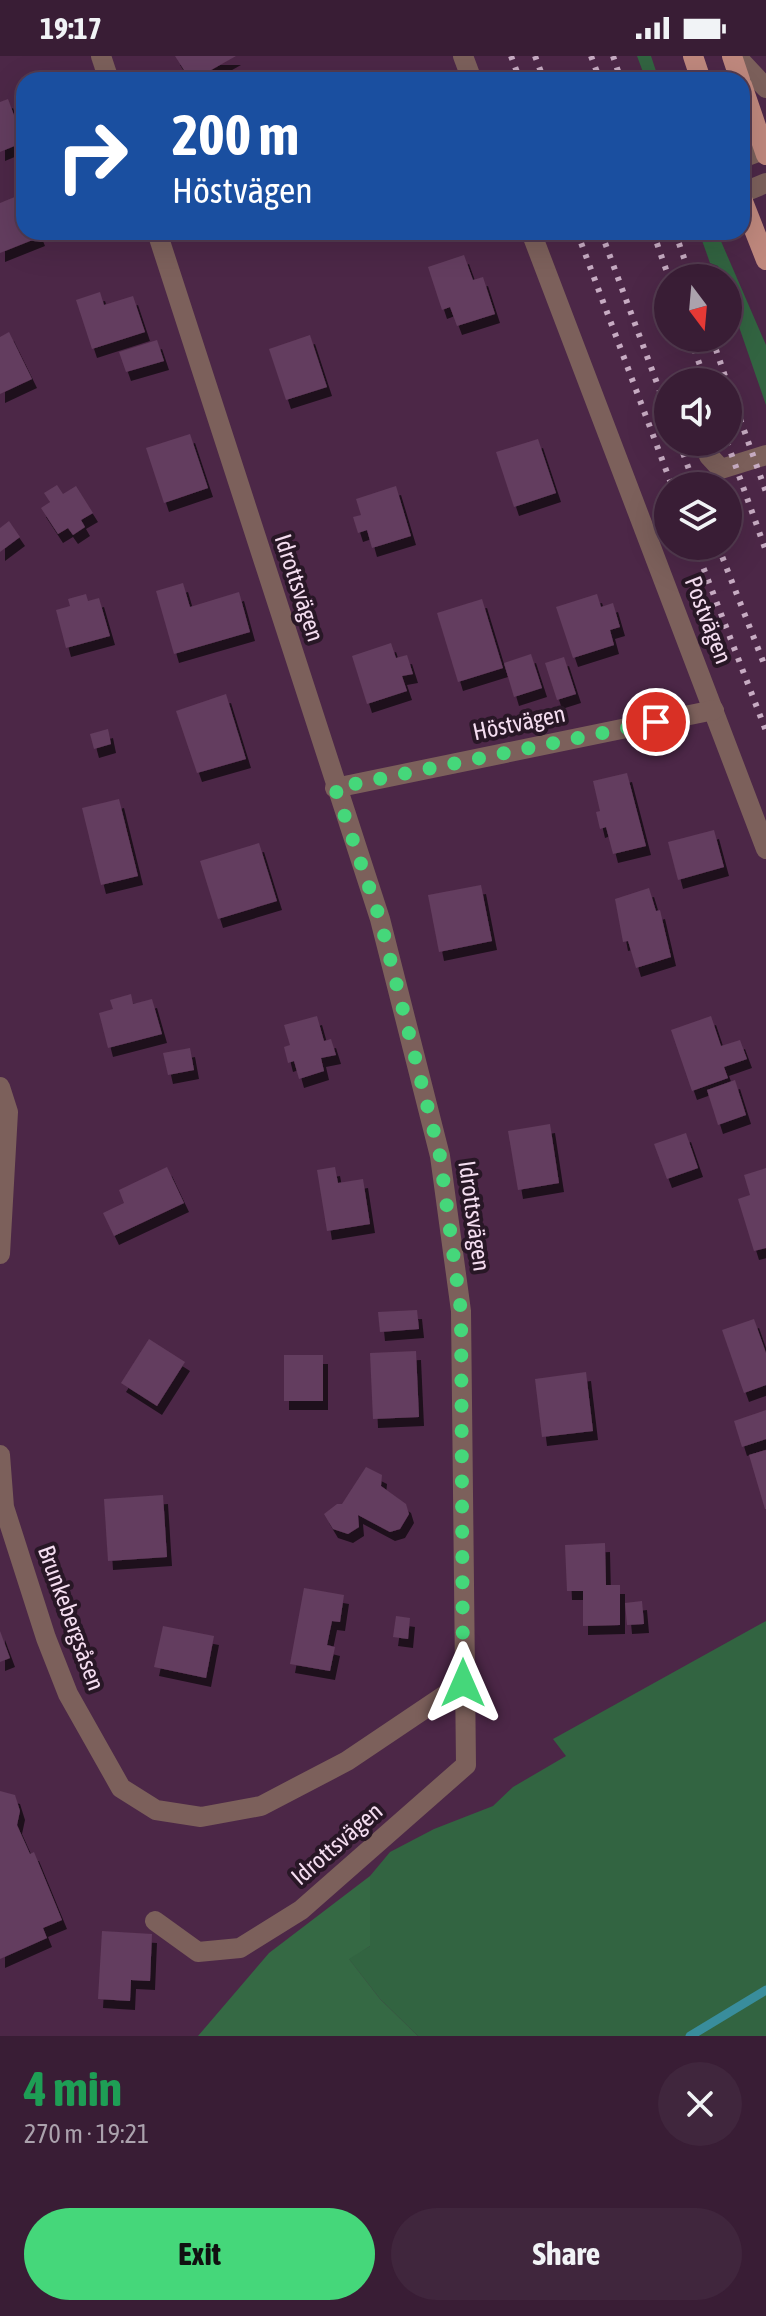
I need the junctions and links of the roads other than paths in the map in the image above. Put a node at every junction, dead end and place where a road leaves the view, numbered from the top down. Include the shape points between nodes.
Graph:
1 (734, 56) edge
2 (766, 88) edge
3 (750, 108) edge
4 (765, 151) edge
5 (750, 217) edge
6 (160, 240) edge
7 (534, 240) edge
8 (766, 260) edge
9 (766, 455) edge
10 (709, 456) edge
11 (714, 710) junction
12 (335, 788) junction
13 (766, 849) edge
14 (0, 1087) edge
15 (0, 1254) edge
16 (0, 1455) edge
17 (463, 1683) junction
18 (155, 1921) dead end

1 - 2 street
3 - 4 main road
5 - 8 main road
6 - 12 street, Idrottsvägen
7 - 11 street, Postvägen
9 - 10 street via 721,469
11 - 12 street, Höstvägen
11 - 13 street, Postvägen
12 - 17 street, Idrottsvägen via 380,919 440,1156 461,1311
14 - 15 street via 8,1112
16 - 17 street, Brunkebergsåsen via 4,1507 68,1694 121,1788 156,1810 201,1817 261,1806 347,1761
17 - 18 street, Idrottsvägen via 466,1765 301,1910 240,1948 198,1952

